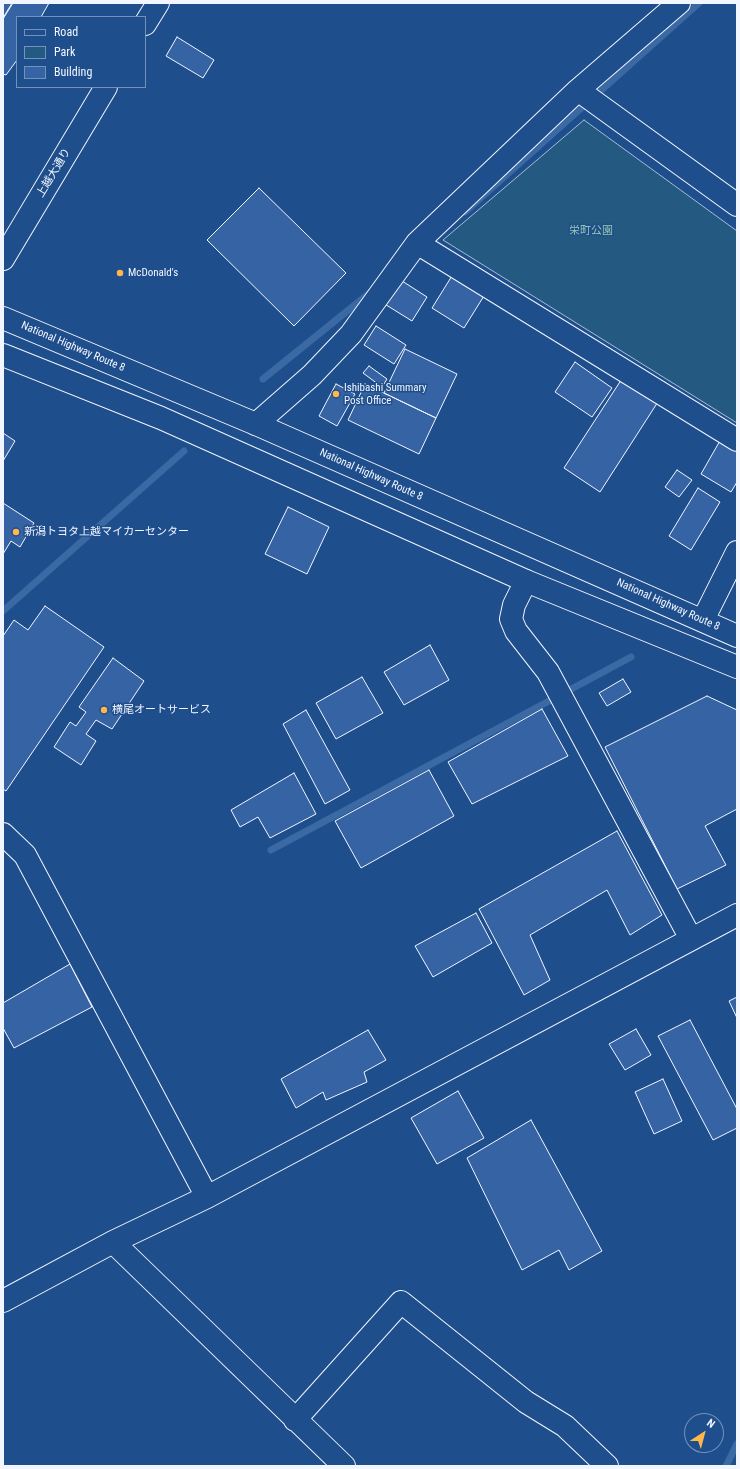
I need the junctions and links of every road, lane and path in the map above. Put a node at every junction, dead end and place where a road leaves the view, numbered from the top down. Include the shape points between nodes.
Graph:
1 (158, 3) edge
2 (679, 3) edge
3 (146, 22) edge
4 (105, 88) edge
5 (578, 90) junction
6 (737, 205) edge
7 (417, 243) junction
8 (3, 259) edge
9 (3, 318) edge
10 (3, 355) edge
11 (256, 424) junction
12 (737, 440) edge
13 (737, 552) edge
14 (526, 581) junction
15 (703, 620) junction
16 (737, 636) edge
17 (737, 667) edge
18 (3, 834) edge
19 (737, 915) edge
20 (691, 939) junction
21 (207, 1197) junction
22 (113, 1242) junction
23 (3, 1301) edge
24 (295, 1420) junction
25 (344, 1466) edge
26 (606, 1466) edge

1 - 3 main road
2 - 5 main road
4 - 8 main road, 上越大通り
5 - 6 main road
5 - 7 main road
7 - 11 main road via 352,334 312,376
7 - 12 main road
9 - 11 main road, National Highway Route 8
10 - 14 main road via 160,418
11 - 15 main road, National Highway Route 8
13 - 15 main road
14 - 17 main road
14 - 20 main road via 514,605 511,619 516,631 548,672
15 - 16 main road, National Highway Route 8
18 - 21 main road via 25,855
19 - 20 main road
20 - 21 main road
21 - 22 main road
22 - 23 main road
22 - 24 main road
24 - 25 main road
24 - 26 main road via 401,1302 526,1402 566,1426

